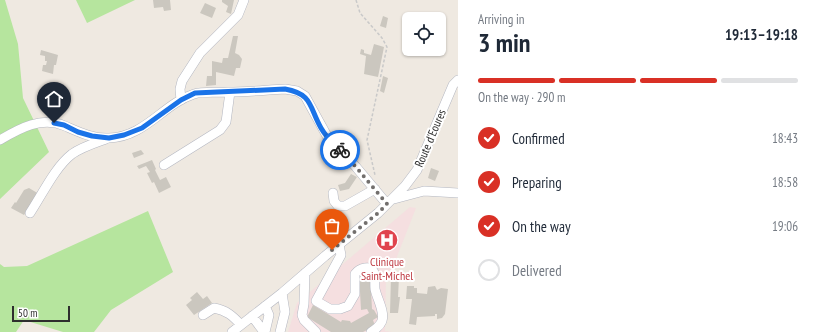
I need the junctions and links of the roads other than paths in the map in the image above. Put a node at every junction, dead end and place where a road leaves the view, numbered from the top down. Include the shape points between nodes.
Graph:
1 (244, 0) edge
2 (458, 80) edge
3 (230, 92) junction
4 (181, 100) junction
5 (13, 132) junction
6 (0, 134) edge
7 (109, 138) junction
8 (0, 140) edge
9 (164, 165) dead end
10 (375, 189) junction
11 (333, 193) dead end
12 (458, 193) edge
13 (390, 201) junction
14 (30, 213) dead end
15 (339, 245) junction
16 (305, 273) junction
17 (282, 293) junction
18 (265, 306) junction
19 (203, 315) dead end
20 (252, 316) junction
21 (241, 325) junction
22 (232, 332) edge
23 (265, 332) edge
24 (280, 332) edge
25 (316, 332) edge
26 (371, 332) edge

1 - 4 street via 238,14 200,53 182,81
2 - 13 street, Route d'Eoures via 453,85 417,170 406,186
3 - 4 street via 195,93
3 - 9 street via 226,122 220,130
3 - 10 street via 285,89 305,96 326,136
4 - 7 street via 142,128
5 - 6 street
5 - 7 street via 45,122 64,125 92,136
5 - 8 street
7 - 14 street via 72,154 58,169
10 - 11 street via 345,206 338,206
10 - 13 street
12 - 13 street via 424,191
13 - 15 street, Route d'Eoures
15 - 16 street, Route d'Eoures
15 - 26 street via 341,255 316,302 330,309 348,306 355,294 355,274 370,267 374,272 375,288 382,313 382,321
16 - 17 street, Route d'Eoures
16 - 25 street via 302,315
17 - 18 street, Route d'Eoures
17 - 24 street via 285,312
18 - 20 street, Route d'Eoures
18 - 23 street via 268,315
19 - 21 street via 214,308 224,310
20 - 21 street, Route d'Eoures
20 - 23 street
21 - 22 street, Route d'Eoures

